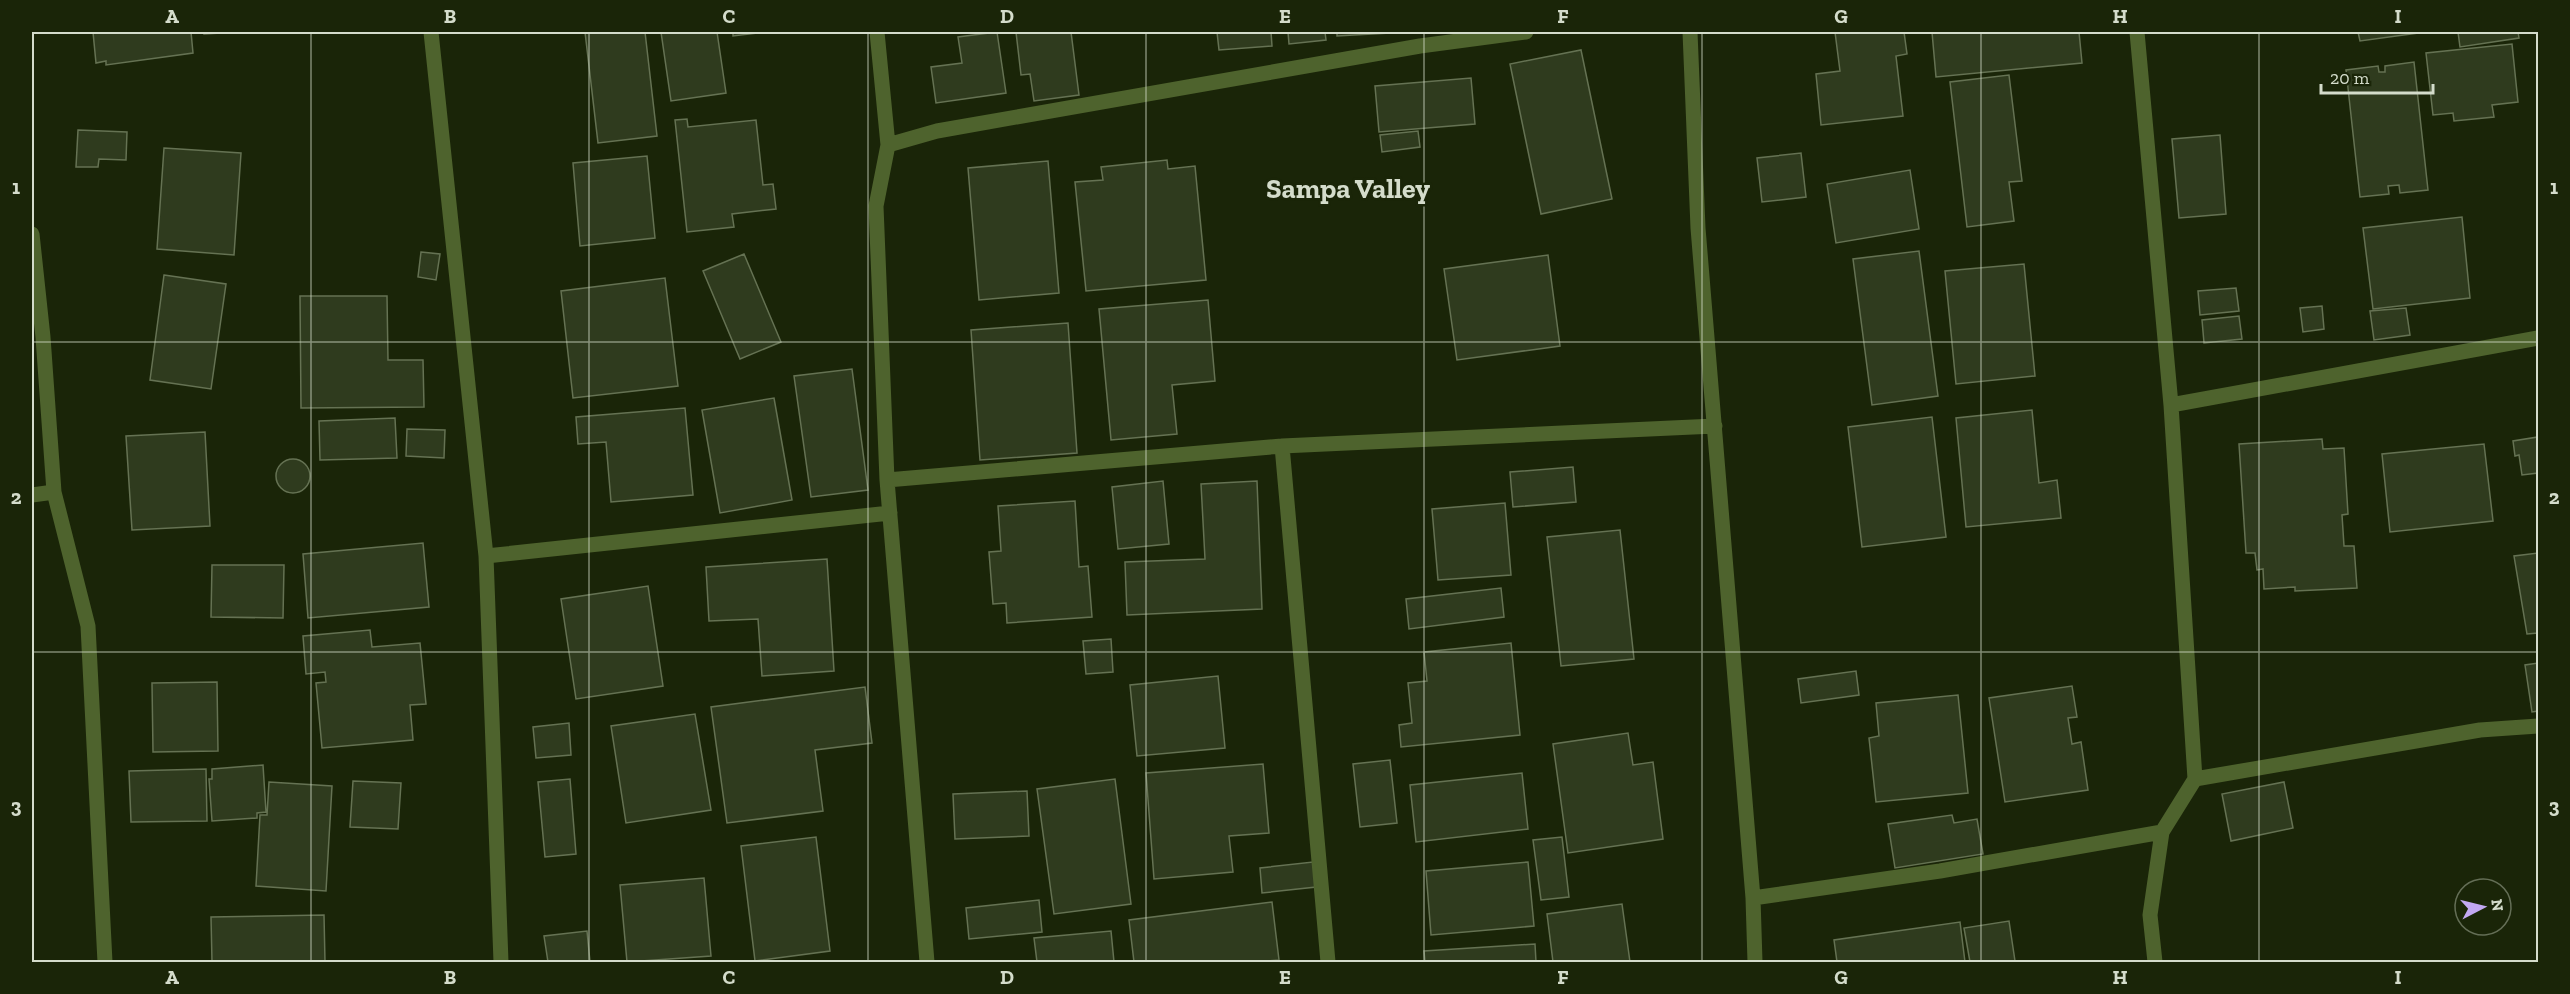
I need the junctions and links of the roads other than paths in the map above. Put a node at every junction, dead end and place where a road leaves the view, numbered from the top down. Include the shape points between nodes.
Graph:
1 (431, 32) edge
2 (877, 32) edge
3 (1526, 32) edge
4 (1690, 32) edge
5 (2137, 32) edge
6 (888, 145) junction
7 (32, 234) edge
8 (2538, 338) edge
9 (2171, 405) junction
10 (1715, 426) junction
11 (1282, 446) junction
12 (887, 480) junction
13 (54, 492) junction
14 (32, 495) edge
15 (890, 513) junction
16 (486, 556) junction
17 (2538, 726) edge
18 (2195, 779) junction
19 (2162, 832) junction
20 (1753, 898) junction
21 (105, 963) edge
22 (501, 963) edge
23 (927, 963) edge
24 (1328, 963) edge
25 (1755, 963) edge
26 (2155, 963) edge

1 - 16 street
2 - 6 street
3 - 6 street via 1420,46 1078,106
4 - 10 street via 1698,228
5 - 9 street
6 - 12 street via 876,206
7 - 13 street
8 - 9 street
9 - 18 street
10 - 11 street
10 - 20 street
11 - 12 street
11 - 24 street
12 - 15 street
13 - 14 street
13 - 21 street via 88,626
15 - 16 street
15 - 23 street
16 - 22 street
17 - 18 street via 2480,730
18 - 19 street
19 - 20 street via 1940,872
19 - 26 street via 2150,915
20 - 25 street

